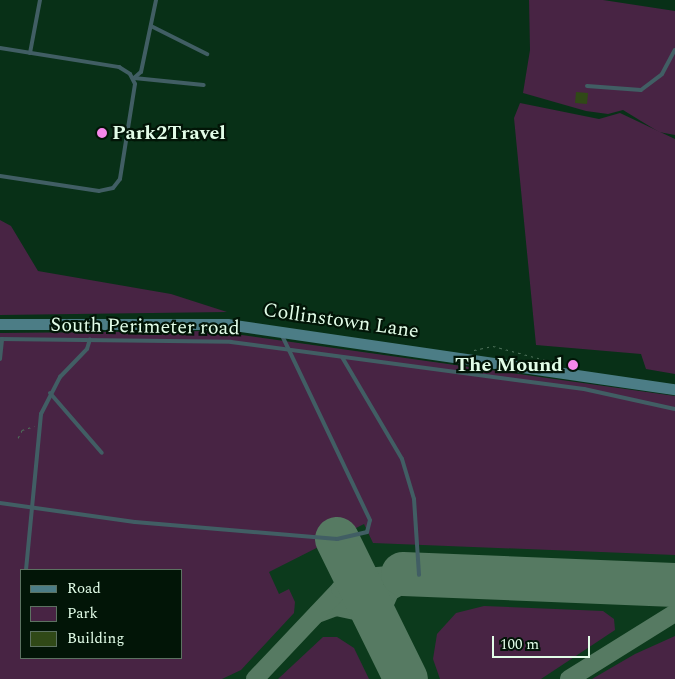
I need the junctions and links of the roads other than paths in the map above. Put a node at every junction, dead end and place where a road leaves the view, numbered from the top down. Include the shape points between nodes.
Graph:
1 (40, 0) edge
2 (156, 0) edge
3 (151, 26) junction
4 (0, 48) edge
5 (675, 50) edge
6 (30, 53) junction
7 (207, 54) dead end
8 (134, 78) junction
9 (204, 85) dead end
10 (587, 86) dead end
11 (0, 176) edge
12 (0, 324) edge
13 (281, 331) junction
14 (1, 339) edge
15 (90, 339) junction
16 (285, 349) junction
17 (342, 357) junction
18 (0, 359) edge
19 (675, 389) edge
20 (50, 393) junction
21 (675, 409) edge
22 (102, 453) dead end
23 (0, 503) edge
24 (30, 507) junction
25 (26, 569) edge
26 (419, 575) dead end

1 - 6 lane
2 - 3 lane
3 - 7 lane
3 - 8 lane via 141,72
4 - 6 lane
5 - 10 lane via 662,74 641,90
6 - 8 lane via 119,68
8 - 9 lane
8 - 11 lane via 120,179 113,188 99,191
12 - 13 street, Collinstown Lane via 186,322
13 - 16 lane
13 - 19 street, Collinstown Lane
14 - 15 lane, South Perimeter road
14 - 18 lane
15 - 16 lane, South Perimeter road via 200,339
15 - 20 lane via 87,349
16 - 17 lane, South Perimeter road
16 - 24 lane via 370,520 367,532 337,539 135,522
17 - 21 lane, South Perimeter road via 584,389
17 - 26 lane via 402,459 414,499
20 - 22 lane
20 - 24 lane via 38,427
23 - 24 lane
24 - 25 lane

